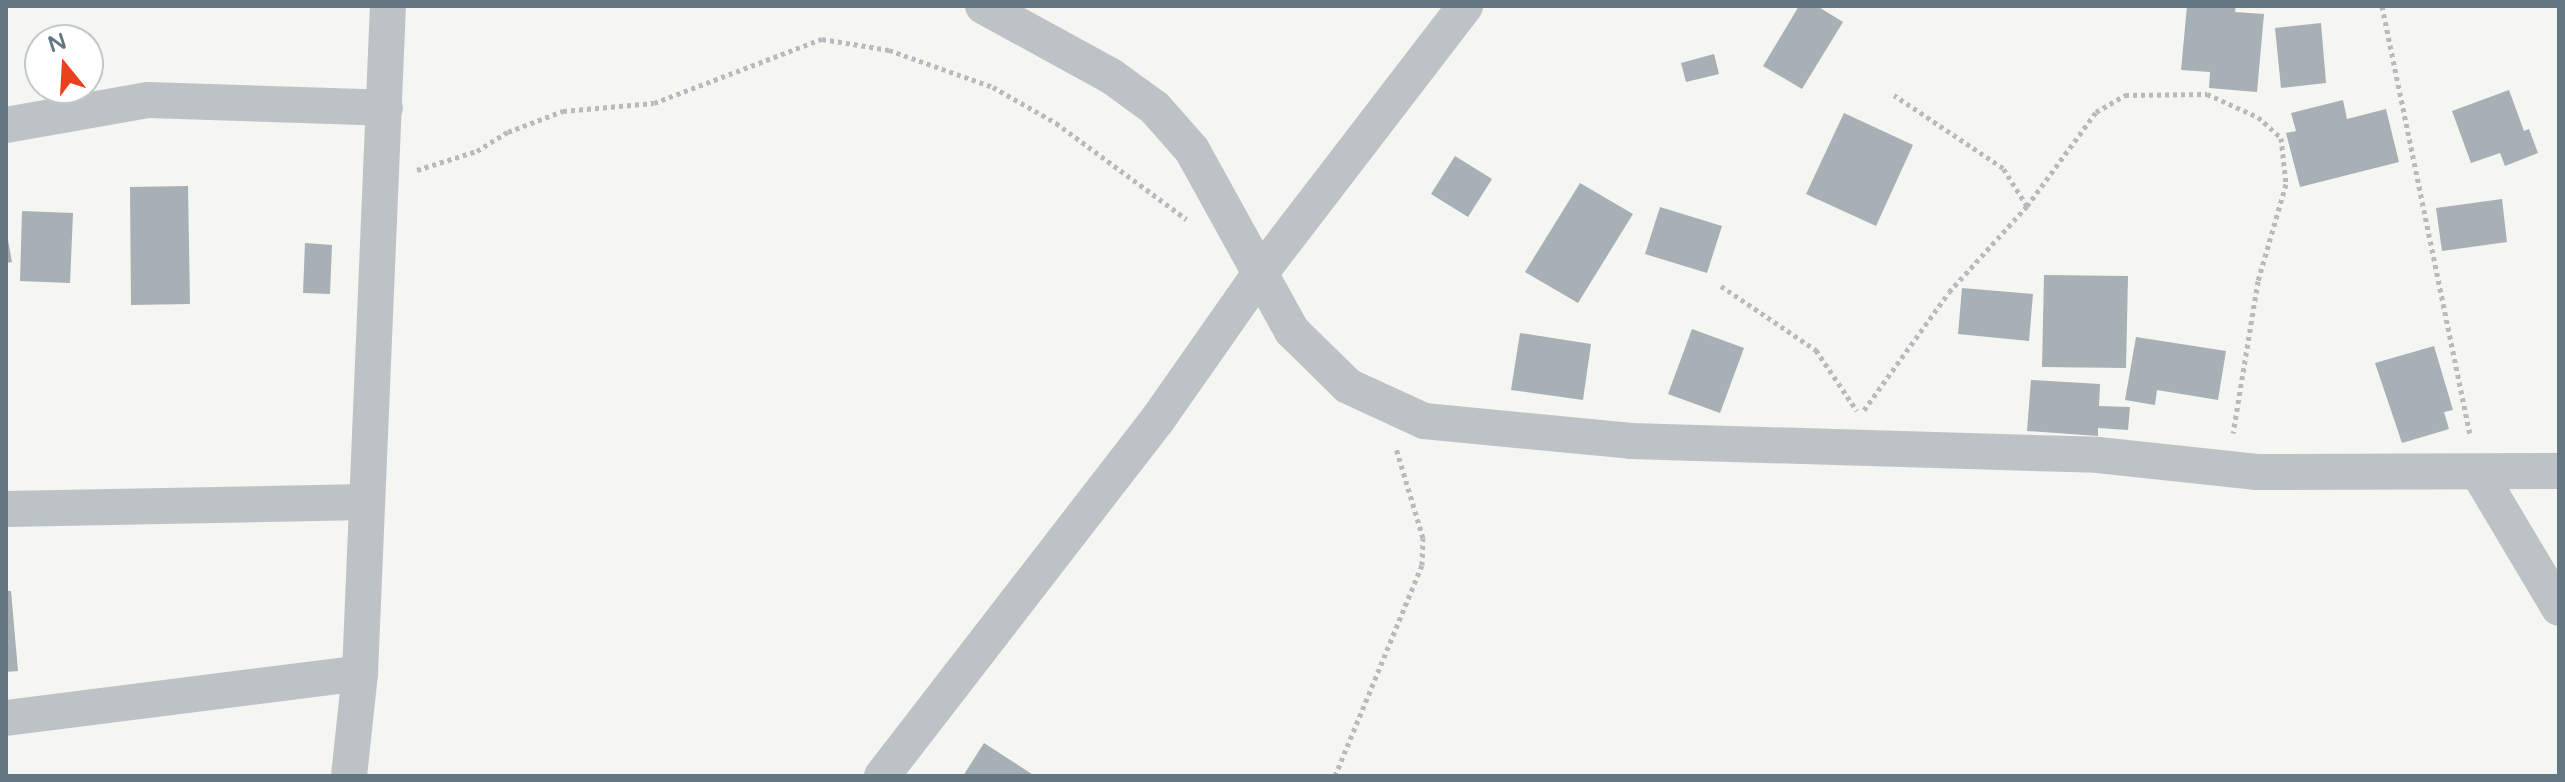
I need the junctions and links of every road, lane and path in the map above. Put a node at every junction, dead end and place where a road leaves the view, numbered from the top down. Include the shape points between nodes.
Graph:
1 (388, 6) edge
2 (983, 6) edge
3 (1465, 6) edge
4 (2382, 6) edge
5 (1894, 95) dead end
6 (385, 108) junction
7 (6, 125) edge
8 (384, 170) junction
9 (2027, 206) junction
10 (1193, 224) dead end
11 (1258, 276) junction
12 (1721, 286) dead end
13 (1381, 402) junction
14 (1860, 416) junction
15 (1836, 445) junction
16 (2227, 469) junction
17 (2559, 471) edge
18 (2477, 472) junction
19 (366, 502) junction
20 (6, 509) edge
21 (2559, 608) edge
22 (360, 673) junction
23 (6, 718) edge
24 (349, 776) edge
25 (882, 776) edge
26 (1335, 776) edge

1 - 6 street
2 - 11 street via 1111,76 1155,108 1192,150
3 - 11 street
4 - 18 path via 2407,144 2457,353
5 - 9 path via 2003,168
6 - 7 street via 148,100
6 - 8 street
8 - 10 path via 439,166 563,111 654,103 822,39 889,50 993,87 1056,123
8 - 19 street
9 - 14 path via 1949,292
9 - 16 path via 2096,112 2125,95 2207,94 2258,117 2281,138 2286,184 2258,281
11 - 13 street via 1292,331 1348,386
11 - 25 street via 1158,419
12 - 14 path via 1816,350
13 - 15 street via 1424,421 1631,441
13 - 26 path via 1423,538 1422,565
14 - 15 path
15 - 16 street via 2098,455
16 - 18 street
17 - 18 street
18 - 21 street
19 - 20 street
19 - 22 street
22 - 23 street
22 - 24 street

